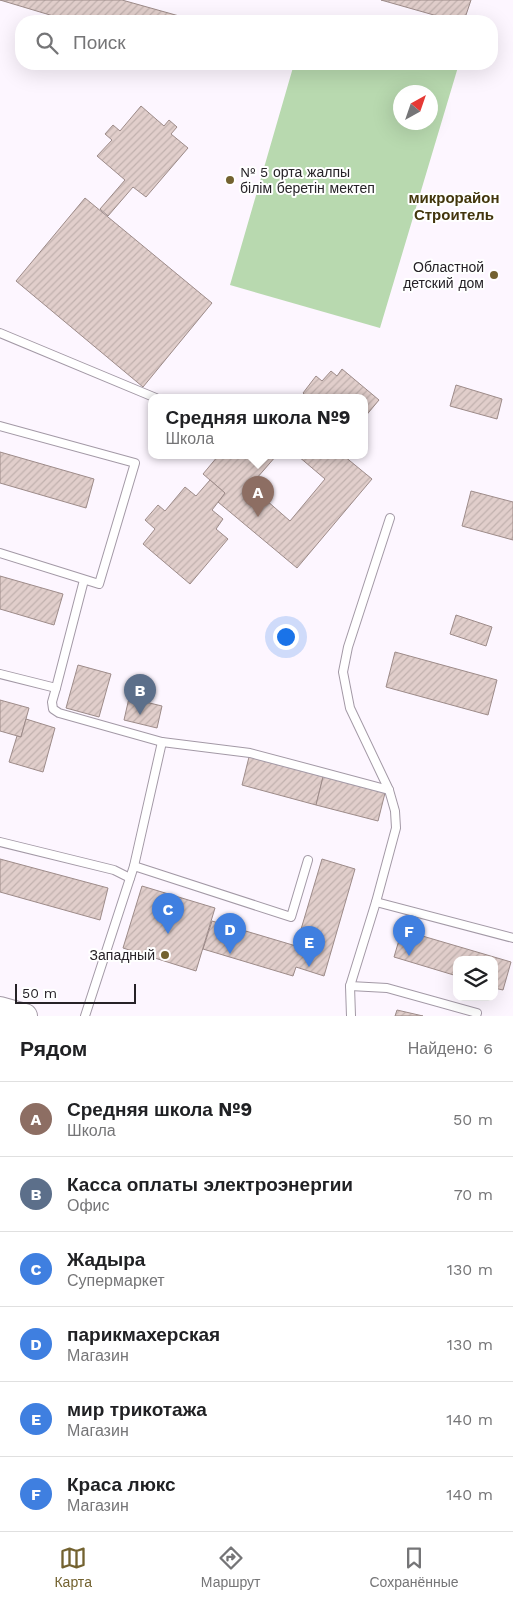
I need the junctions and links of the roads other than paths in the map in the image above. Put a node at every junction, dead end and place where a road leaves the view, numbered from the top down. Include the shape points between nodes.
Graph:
1 (0, 333) edge
2 (148, 395) edge
3 (0, 426) edge
4 (390, 518) dead end
5 (0, 553) edge
6 (84, 580) junction
7 (0, 674) edge
8 (56, 688) junction
9 (162, 742) junction
10 (389, 790) junction
11 (0, 842) edge
12 (308, 860) dead end
13 (134, 866) junction
14 (130, 878) junction
15 (376, 902) junction
16 (513, 938) edge
17 (350, 986) junction
18 (0, 1009) edge
19 (477, 1014) edge
20 (25, 1016) edge
21 (85, 1016) edge
22 (351, 1016) edge
23 (486, 1016) edge

1 - 2 lane
3 - 6 lane via 134,463 99,584
4 - 10 lane via 348,647 344,672 350,708
5 - 6 lane
6 - 8 lane
7 - 8 lane
8 - 9 lane via 52,702 53,709 59,713
9 - 10 lane via 250,753
9 - 13 lane
10 - 15 lane via 396,828
11 - 14 lane via 114,870
12 - 13 lane via 291,918
13 - 14 lane
14 - 21 lane
15 - 16 lane
15 - 17 lane
17 - 19 lane via 387,988
17 - 22 lane
18 - 20 main road
19 - 23 lane

